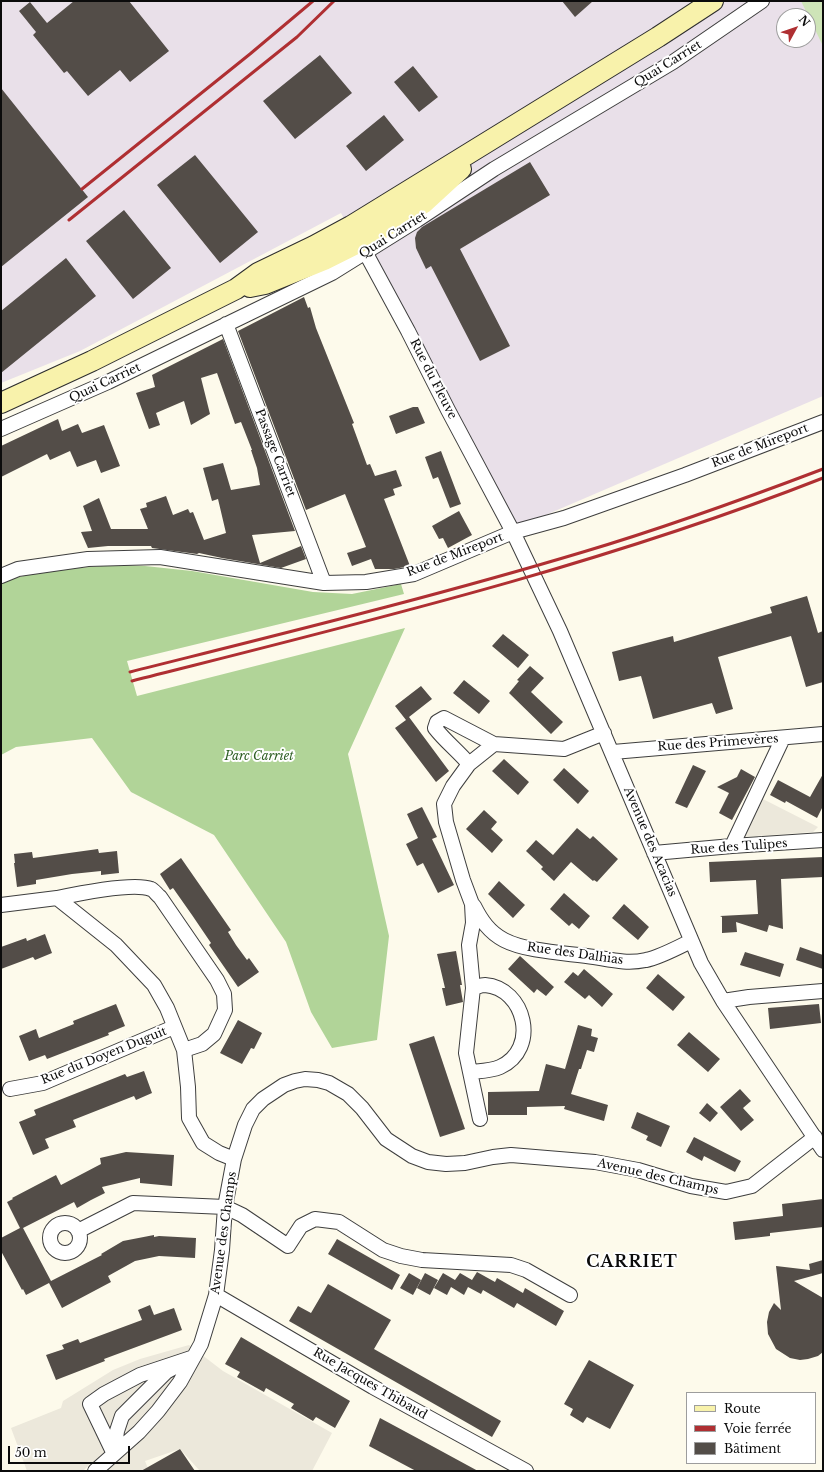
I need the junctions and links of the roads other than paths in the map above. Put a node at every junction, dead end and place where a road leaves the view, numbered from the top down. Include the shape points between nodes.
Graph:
1 (713, 1) edge
2 (762, 1) edge
3 (358, 240) junction
4 (226, 324) junction
5 (1, 403) edge
6 (823, 422) edge
7 (1, 429) edge
8 (513, 532) junction
9 (1, 576) edge
10 (324, 583) junction
11 (604, 733) junction
12 (823, 734) edge
13 (783, 738) junction
14 (494, 744) junction
15 (613, 752) junction
16 (469, 764) junction
17 (821, 838) edge
18 (732, 846) junction
19 (654, 853) junction
20 (57, 898) junction
21 (472, 904) junction
22 (1, 905) edge
23 (691, 941) junction
24 (473, 988) junction
25 (823, 992) edge
26 (723, 1001) junction
27 (174, 1027) junction
28 (184, 1050) junction
29 (470, 1072) junction
30 (10, 1089) dead end
31 (480, 1119) dead end
32 (819, 1139) edge
33 (823, 1150) edge
34 (234, 1159) junction
35 (225, 1207) junction
36 (78, 1231) dead end
37 (216, 1295) junction
38 (570, 1295) dead end
39 (194, 1357) junction
40 (114, 1454) junction
41 (95, 1471) edge
42 (526, 1471) edge

1 - 3 main road, Quai Carriet via 498,136
2 - 3 street, Quai Carriet via 673,62 494,170 417,220
3 - 4 street, Quai Carriet via 332,273
3 - 5 main road, Quai Carriet via 314,246 258,272 236,289
3 - 8 street, Rue du Fleuve
4 - 7 street, Quai Carriet via 108,382
4 - 10 street, Passage Carriet
6 - 8 street, Rue de Mireport via 564,518
8 - 10 street, Rue de Mireport via 414,574 366,582
8 - 11 street, Avenue des Acacias
9 - 10 street, Rue de Mireport via 18,569 88,559 160,557
11 - 14 street via 564,749
11 - 15 street, Avenue des Acacias
12 - 13 street, Rue des Primevères
13 - 15 street, Rue des Primevères
13 - 18 street
14 - 16 street
14 - 16 street via 444,718 437,722 434,728
15 - 19 street, Avenue des Acacias
16 - 21 street via 444,804 446,822
17 - 18 street, Rue des Tulipes
18 - 19 street, Rue des Tulipes
19 - 23 street, Avenue des Acacias
20 - 22 street
20 - 27 street via 116,945 154,985
20 - 28 street via 136,886 151,889 160,897 224,994 225,1010 214,1034 202,1044
21 - 23 street, Rue des Dalhias via 488,929 519,946 619,962 646,960
21 - 24 street via 473,924 469,945
23 - 26 street, Avenue des Acacias
24 - 29 street via 466,1043
24 - 29 street via 484,985 496,988 512,999 521,1015 524,1036 518,1052 500,1068
25 - 26 street
26 - 32 street, Avenue des Acacias
27 - 28 street
27 - 30 street, Rue du Doyen Duguit via 43,1083
28 - 34 street via 189,1118 203,1143
29 - 31 street
32 - 33 street, Avenue des Acacias
32 - 34 street, Avenue des Champs via 752,1186 726,1192 595,1162 511,1155 465,1163 428,1162 412,1156 386,1139 348,1094 329,1083 305,1079 284,1085 263,1099 254,1109 245,1125
34 - 35 street, Avenue des Champs
35 - 36 street via 133,1203
35 - 37 street, Avenue des Champs
35 - 38 street via 242,1215 288,1246 301,1226 315,1219 339,1222 383,1250 401,1256 422,1260 511,1265 526,1270
37 - 39 street, Avenue des Champs via 201,1344
37 - 42 street, Rue Jacques Thibaud via 373,1387
39 - 40 street, Avenue des Champs via 180,1382 158,1411
39 - 40 street via 166,1372 122,1416
39 - 40 street via 140,1375 90,1404
40 - 41 street, Avenue des Champs

